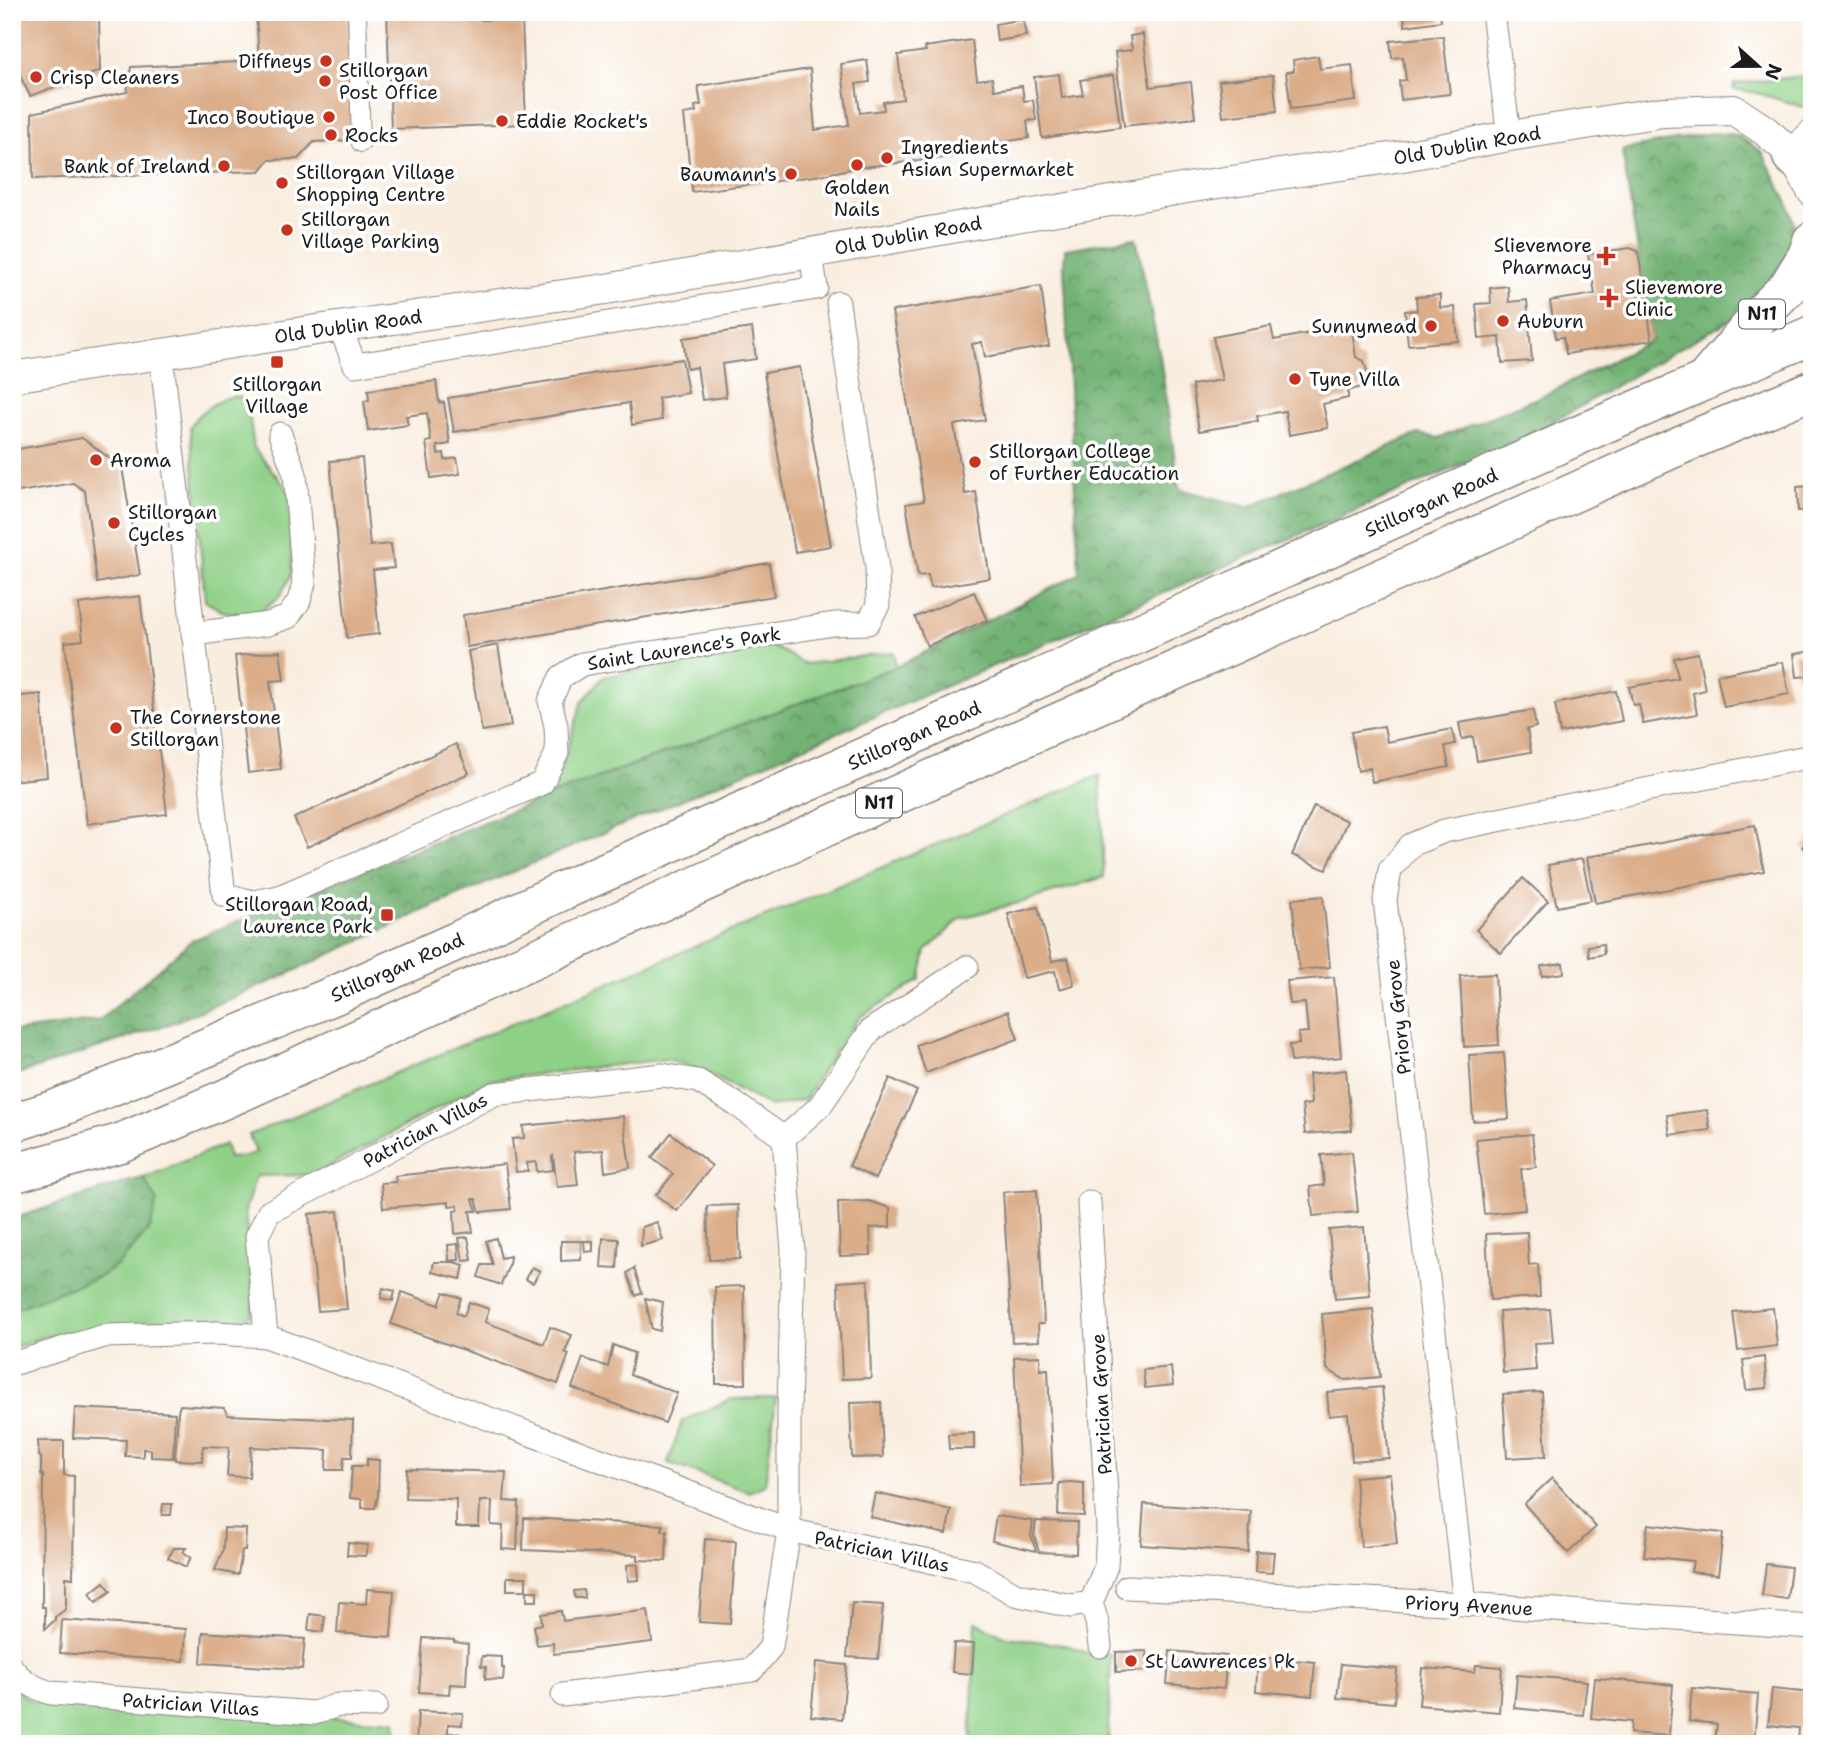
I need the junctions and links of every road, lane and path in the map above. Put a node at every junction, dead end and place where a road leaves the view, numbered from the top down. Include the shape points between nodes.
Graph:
1 (357, 12) edge
2 (1493, 12) edge
3 (1509, 136) junction
4 (361, 143) dead end
5 (1801, 152) edge
6 (1812, 191) edge
7 (1812, 241) edge
8 (811, 252) junction
9 (838, 303) dead end
10 (340, 327) junction
11 (1812, 335) edge
12 (162, 354) junction
13 (12, 377) edge
14 (1703, 382) junction
15 (1812, 390) edge
16 (280, 434) dead end
17 (193, 634) junction
18 (1812, 756) edge
19 (967, 967) dead end
20 (12, 1124) edge
21 (784, 1138) junction
22 (12, 1174) edge
23 (1089, 1202) dead end
24 (266, 1336) junction
25 (12, 1364) edge
26 (789, 1530) junction
27 (1127, 1587) dead end
28 (1091, 1603) junction
29 (1465, 1604) junction
30 (1812, 1627) edge
31 (1100, 1646) dead end
32 (12, 1668) edge
33 (563, 1695) dead end
34 (376, 1706) dead end

1 - 4 street
2 - 3 street
3 - 5 street, Old Dublin Road via 1662,112 1734,110
3 - 8 street, Old Dublin Road
5 - 6 street, Old Dublin Road
7 - 14 highway, N11 via 1788,287
8 - 10 street, Old Dublin Road via 606,289
8 - 10 street via 816,288 401,358 355,365
9 - 17 street, Saint Laurence's Park via 877,568 878,605 869,623 834,624 582,664 561,677 550,701 557,753 542,783 279,897 253,902 224,895
10 - 12 street, Old Dublin Road
11 - 14 highway, Stillorgan Road / N11
12 - 13 street, Old Dublin Road
12 - 17 street, Saint Laurence's Park
14 - 20 highway, Stillorgan Road / N11 via 335,995
15 - 22 highway, N11 via 954,769 239,1093 120,1143
16 - 17 street via 295,474 304,583 299,601 288,617 268,624
18 - 29 street, Priory Grove via 1444,831 1411,845 1390,870 1385,900
19 - 21 street via 871,1030 820,1106
21 - 24 street, Patrician Villas via 698,1081 662,1075 494,1094 269,1212 257,1236
21 - 26 street, Patrician Villas via 793,1251
23 - 28 street, Patrician Grove via 1108,1529 1106,1566
24 - 25 street, Patrician Villas via 104,1336
24 - 26 street, Patrician Villas
26 - 28 street, Patrician Villas via 975,1572 1015,1594 1071,1606
26 - 33 street, Patrician Villas via 771,1647 752,1670
27 - 29 street, Priory Avenue
28 - 31 street
29 - 30 street, Priory Avenue
32 - 34 street, Patrician Villas via 34,1688 51,1693 314,1713 338,1705

